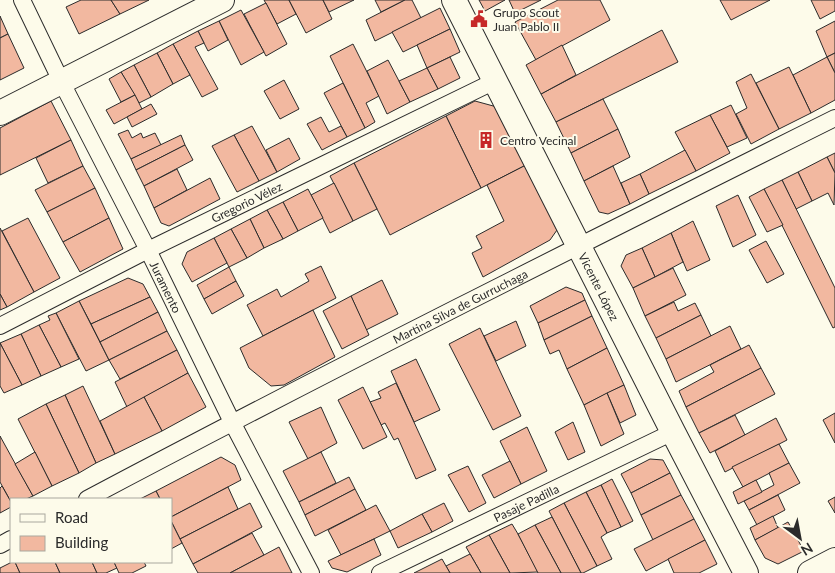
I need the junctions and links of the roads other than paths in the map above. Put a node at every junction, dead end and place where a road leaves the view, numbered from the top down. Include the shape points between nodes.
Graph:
1 (22, 0) edge
2 (222, 0) edge
3 (454, 0) edge
4 (495, 80) junction
5 (60, 81) junction
6 (0, 113) edge
7 (835, 118) edge
8 (580, 245) junction
9 (148, 250) junction
10 (0, 326) edge
11 (232, 422) junction
12 (672, 432) junction
13 (89, 498) edge
14 (835, 560) edge
15 (311, 573) edge
16 (380, 573) edge
17 (746, 573) edge
18 (810, 573) edge

1 - 5 street, Juramento
2 - 5 street
3 - 4 street, Vicente López
4 - 8 street, Vicente López
4 - 9 street, Gregorio Vélez
5 - 6 street
5 - 9 street, Juramento
7 - 8 street, Martina Silva de Gurruchaga
8 - 11 street, Martina Silva de Gurruchaga
8 - 12 street, Vicente López
9 - 10 street, Gregorio Vélez
9 - 11 street, Juramento
11 - 13 street, Martina Silva de Gurruchaga
11 - 15 street, Juramento
12 - 16 street, Pasaje Padilla
12 - 17 street, Vicente López
14 - 18 street

